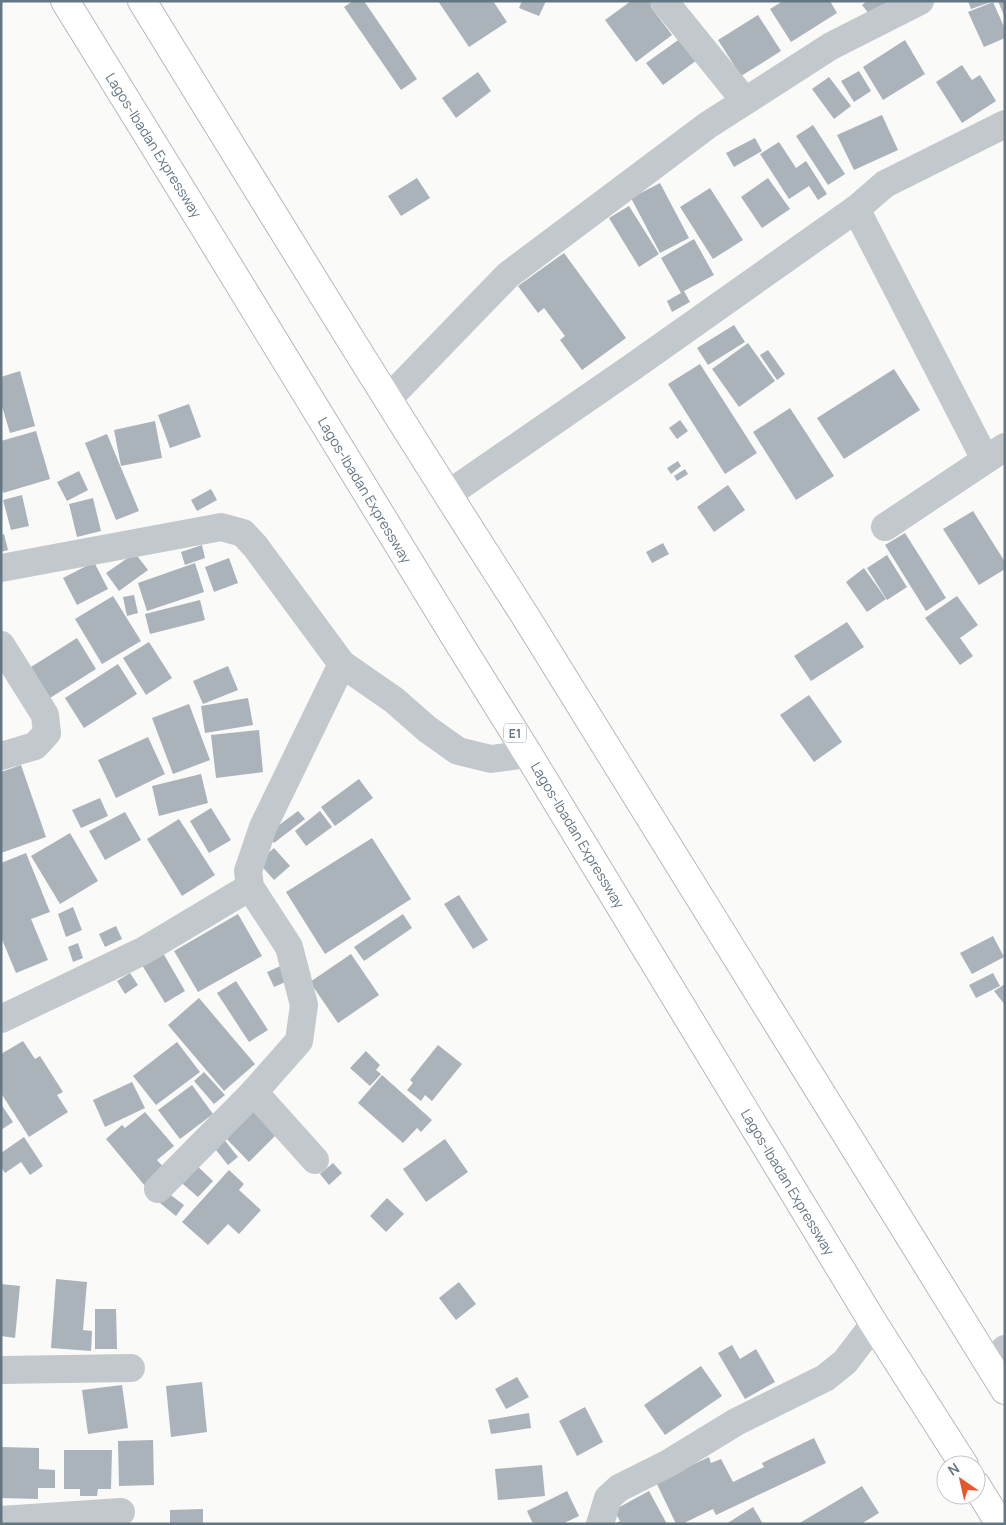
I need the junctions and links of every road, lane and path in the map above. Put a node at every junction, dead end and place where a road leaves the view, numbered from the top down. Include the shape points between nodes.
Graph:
1 (65, 1) edge
2 (142, 1) edge
3 (664, 1) edge
4 (920, 1) edge
5 (745, 101) junction
6 (1005, 124) edge
7 (856, 209) junction
8 (388, 399) junction
9 (995, 453) edge
10 (447, 495) junction
11 (886, 527) dead end
12 (1, 568) edge
13 (1, 645) edge
14 (342, 664) junction
15 (528, 754) junction
16 (1, 756) edge
17 (250, 887) junction
18 (1, 1018) edge
19 (254, 1092) junction
20 (315, 1160) dead end
21 (158, 1189) dead end
22 (874, 1324) junction
23 (997, 1357) edge
24 (131, 1368) dead end
25 (1, 1370) edge
26 (1005, 1390) edge
27 (958, 1455) edge
28 (986, 1501) edge
29 (121, 1512) dead end
30 (1, 1520) edge
31 (600, 1524) edge
32 (1000, 1524) edge

1 - 15 highway, Lagos-Ibadan Expressway / E1
2 - 8 highway
3 - 5 street
4 - 5 street via 831,46
5 - 8 street via 708,125 508,275
6 - 7 street via 885,184
7 - 9 street
7 - 10 street
8 - 10 highway
9 - 11 street
10 - 23 highway
12 - 14 street via 221,527 243,533
13 - 16 street via 45,715 47,733 35,746
14 - 15 street via 458,751 491,759
14 - 17 street via 263,827 248,871
15 - 22 highway, Lagos-Ibadan Expressway / E1
17 - 18 street via 143,951
17 - 19 street via 290,947 304,1005 299,1041
19 - 20 street
19 - 21 street
22 - 27 highway, Lagos-Ibadan Expressway / E1
22 - 31 street via 845,1362 825,1378 736,1422 669,1463 619,1488 608,1498
23 - 26 highway
24 - 25 street
28 - 32 highway
29 - 30 street

